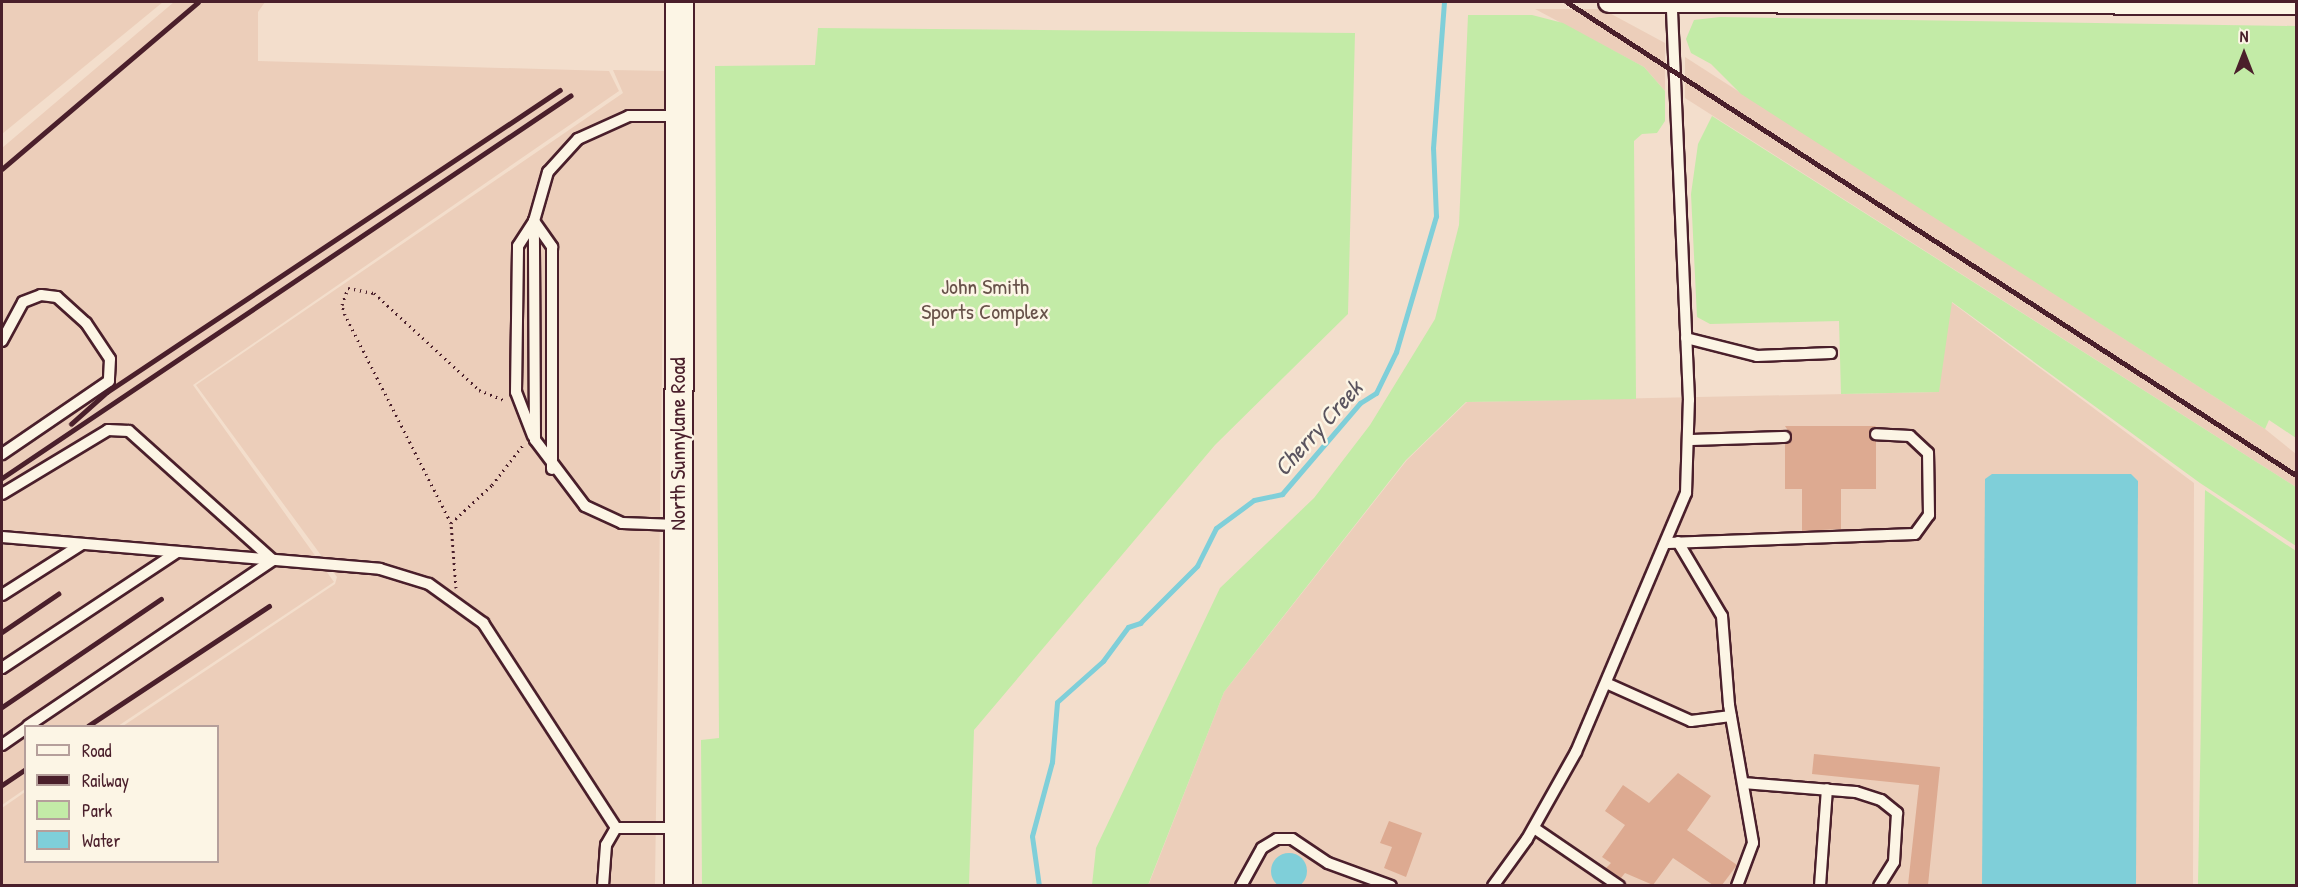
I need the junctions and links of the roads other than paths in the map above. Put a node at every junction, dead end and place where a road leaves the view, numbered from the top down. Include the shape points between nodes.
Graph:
1 (679, 2) edge
2 (1609, 2) edge
3 (1726, 2) edge
4 (1672, 3) edge
5 (2296, 4) edge
6 (679, 116) junction
7 (534, 221) junction
8 (1686, 338) junction
9 (2, 341) edge
10 (1831, 353) dead end
11 (1876, 434) dead end
12 (533, 436) junction
13 (1785, 437) dead end
14 (1689, 440) junction
15 (2, 454) edge
16 (552, 469) junction
17 (2, 494) edge
18 (678, 525) junction
19 (2, 537) edge
20 (1673, 543) junction
21 (81, 544) junction
22 (177, 552) junction
23 (273, 560) junction
24 (2, 595) edge
25 (2, 668) edge
26 (1606, 683) junction
27 (1731, 716) junction
28 (30, 725) edge
29 (24, 729) edge
30 (2, 745) edge
31 (1743, 783) junction
32 (1827, 789) junction
33 (616, 828) junction
34 (678, 828) junction
35 (1534, 828) junction
36 (1369, 882) edge
37 (603, 885) edge
38 (678, 885) edge
39 (1241, 885) edge
40 (1390, 885) edge
41 (1493, 885) edge
42 (1618, 885) edge
43 (1738, 885) edge
44 (1820, 885) edge
45 (1879, 885) edge

1 - 6 street, North Sunnylane Road
2 - 4 street
3 - 4 street
3 - 5 street
4 - 8 lane
6 - 7 lane via 630,116 578,139 548,172
6 - 18 street, North Sunnylane Road
7 - 12 lane
7 - 12 lane via 518,246 518,400
7 - 16 lane via 552,247
8 - 10 lane via 1757,356
8 - 14 lane
9 - 15 lane via 23,302 41,295 57,297 86,323 110,359 109,381
11 - 20 lane via 1910,436 1928,453 1929,515 1915,534
12 - 16 lane
13 - 14 lane
14 - 20 lane via 1689,478
16 - 18 lane via 585,506 603,516 622,523
17 - 23 lane via 108,430 129,431
18 - 34 street, North Sunnylane Road
19 - 21 lane
20 - 26 lane
20 - 27 lane via 1722,616
21 - 22 lane
21 - 24 lane
22 - 23 lane
22 - 25 lane
23 - 28 lane
23 - 33 lane via 380,569 429,584 456,599 483,623
26 - 27 lane via 1691,721
26 - 35 lane
27 - 31 lane
29 - 30 lane
31 - 32 lane
31 - 43 lane via 1753,843
32 - 44 lane
32 - 45 lane via 1881,800 1897,813 1894,862
33 - 34 lane
33 - 37 lane via 606,845
34 - 38 street, North Sunnylane Road
35 - 41 lane
35 - 42 lane
36 - 39 lane via 1328,863 1292,839 1277,839 1262,848
36 - 40 lane

